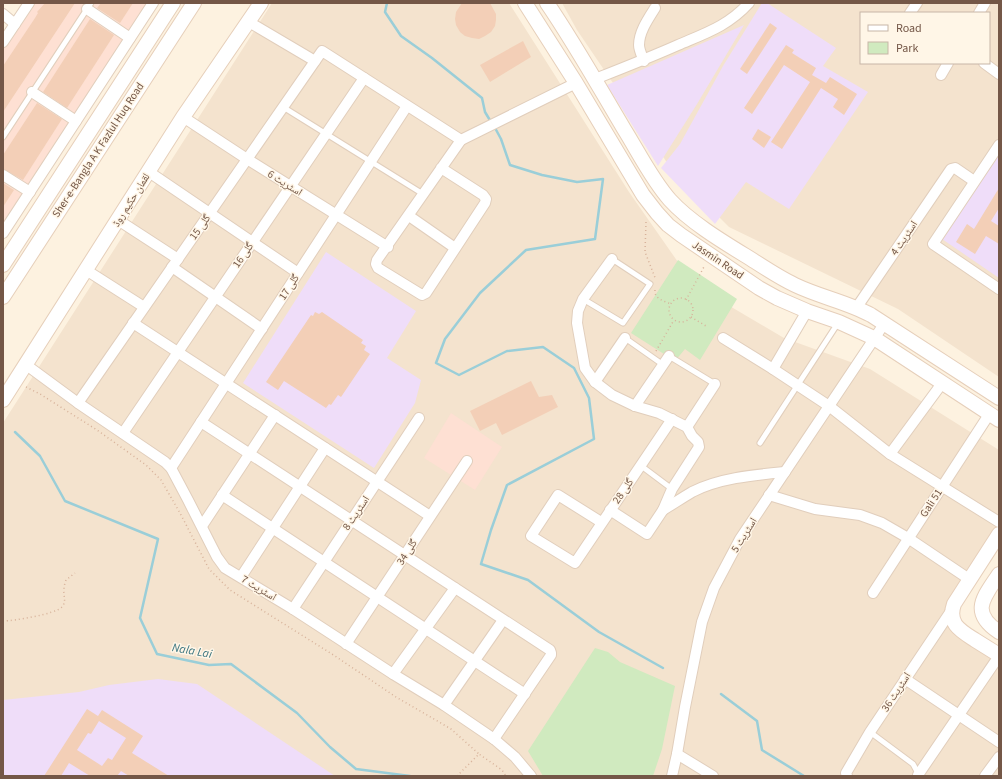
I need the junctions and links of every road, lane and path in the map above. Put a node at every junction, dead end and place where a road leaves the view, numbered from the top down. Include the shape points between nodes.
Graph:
1 (28, 3) edge
2 (153, 3) edge
3 (173, 3) edge
4 (194, 3) edge
5 (261, 3) edge
6 (525, 3) edge
7 (547, 3) edge
8 (749, 3) edge
9 (917, 3) edge
10 (985, 3) edge
11 (89, 6) edge
12 (655, 8) dead end
13 (911, 12) edge
14 (980, 12) edge
15 (3, 14) edge
16 (249, 22) junction
17 (15, 24) junction
18 (130, 38) junction
19 (3, 42) edge
20 (644, 60) junction
21 (315, 62) junction
22 (947, 64) edge
23 (986, 64) edge
24 (998, 70) edge
25 (941, 75) dead end
26 (364, 78) junction
27 (595, 79) junction
28 (576, 83) junction
29 (32, 92) junction
30 (94, 94) junction
31 (108, 104) junction
32 (408, 106) junction
33 (283, 107) junction
34 (121, 115) junction
35 (183, 117) junction
36 (76, 121) junction
37 (326, 133) junction
38 (3, 137) edge
39 (461, 140) junction
40 (999, 145) edge
41 (247, 159) junction
42 (371, 161) junction
43 (442, 168) junction
44 (148, 172) junction
45 (3, 175) edge
46 (974, 181) junction
47 (290, 186) junction
48 (30, 192) junction
49 (424, 194) junction
50 (210, 213) junction
51 (336, 215) junction
52 (409, 216) junction
53 (118, 220) junction
54 (646, 222) dead end
55 (3, 233) edge
56 (252, 242) junction
57 (388, 247) junction
58 (456, 248) junction
59 (178, 258) junction
60 (612, 259) joint
61 (3, 265) edge
62 (705, 266) dead end
63 (172, 267) junction
64 (86, 270) junction
65 (298, 273) junction
66 (999, 289) edge
67 (3, 297) edge
68 (215, 297) junction
69 (583, 299) junction
70 (686, 300) junction
71 (671, 304) junction
72 (144, 307) junction
73 (857, 307) junction
74 (807, 311) junction
75 (691, 316) junction
76 (674, 320) junction
77 (839, 322) junction
78 (133, 323) junction
79 (884, 324) junction
80 (706, 326) dead end
81 (262, 329) junction
82 (625, 338) joint
83 (723, 338) dead end
84 (874, 338) junction
85 (178, 352) junction
86 (669, 356) joint
87 (653, 358) junction
88 (25, 364) junction
89 (662, 364) junction
90 (773, 369) junction
91 (595, 382) junction
92 (942, 382) junction
93 (226, 383) junction
94 (715, 384) joint
95 (798, 386) junction
96 (999, 398) edge
97 (3, 400) edge
98 (78, 403) junction
99 (635, 406) junction
100 (829, 406) junction
101 (275, 415) junction
102 (994, 417) edge
103 (419, 418) dead end
104 (672, 419) junction
105 (201, 422) junction
106 (689, 431) junction
107 (123, 433) junction
108 (760, 444) dead end
109 (325, 448) junction
110 (250, 454) junction
111 (890, 454) junction
112 (467, 461) dead end
113 (640, 465) junction
114 (170, 468) junction
115 (785, 472) junction
116 (377, 481) junction
117 (942, 486) junction
118 (300, 487) junction
119 (672, 489) junction
120 (222, 495) junction
121 (769, 495) junction
122 (610, 510) junction
123 (663, 510) junction
124 (430, 516) junction
125 (351, 520) junction
126 (601, 522) junction
127 (999, 522) edge
128 (202, 526) junction
129 (273, 528) junction
130 (999, 534) edge
131 (908, 538) junction
132 (405, 555) junction
133 (324, 562) junction
134 (75, 573) dead end
135 (999, 574) edge
136 (241, 577) junction
137 (969, 579) junction
138 (455, 588) junction
139 (873, 593) dead end
140 (377, 597) junction
141 (292, 609) junction
142 (952, 613) junction
143 (503, 620) junction
144 (3, 621) edge
145 (426, 628) junction
146 (995, 629) edge
147 (346, 644) junction
148 (999, 655) edge
149 (475, 661) junction
150 (393, 674) junction
151 (905, 679) junction
152 (525, 694) junction
153 (444, 705) junction
154 (958, 715) junction
155 (870, 732) junction
156 (494, 739) junction
157 (999, 742) edge
158 (677, 754) junction
159 (999, 758) edge
160 (457, 776) edge
161 (506, 776) edge
162 (531, 776) edge
163 (672, 776) edge
164 (713, 776) edge
165 (847, 776) edge
166 (918, 776) edge
167 (985, 776) edge

1 - 17 street
2 - 18 street
3 - 31 street, Sher-e-Bangla A K Fazlul Huq Road
4 - 34 street, Sher-e-Bangla A K Fazlul Huq Road
5 - 16 street, لقمان حکیم روڈ
6 - 28 street, Jasmin Road
7 - 27 street, Jasmin Road
8 - 20 street via 721,27
9 - 13 street
10 - 14 street
11 - 18 street
11 - 29 lane
12 - 20 street via 641,33 639,46
15 - 17 street
16 - 21 street
16 - 35 street, لقمان حکیم روڈ
17 - 19 street
18 - 30 street
20 - 27 street
21 - 26 street, گلی 15 via 322,51
21 - 33 street, گلی 15
22 - 25 street
23 - 24 street
26 - 32 street
26 - 37 street, گلی 16
27 - 73 street, Jasmin Road via 645,164 671,201 695,222 723,242 794,284 815,294
28 - 39 street
28 - 74 street, Jasmin Road via 643,195 668,225 759,288
29 - 36 street
29 - 38 lane
30 - 31 street
30 - 36 street
31 - 34 street
31 - 61 street, Sher-e-Bangla A K Fazlul Huq Road
32 - 39 street
32 - 42 street, گلی 17
33 - 37 lane
33 - 41 street, گلی 15
34 - 67 street, Sher-e-Bangla A K Fazlul Huq Road
35 - 41 street, اسٹریٹ 6
35 - 44 street, لقمان حکیم روڈ
36 - 48 street
37 - 42 lane
37 - 47 street, گلی 16
39 - 43 street
40 - 46 street
41 - 47 street, اسٹریٹ 6
41 - 50 street, گلی 15
42 - 49 lane
42 - 51 street, گلی 17
43 - 49 street
43 - 58 street via 486,199
44 - 50 street
44 - 53 street, لقمان حکیم روڈ
45 - 48 street
46 - 66 street via 933,244
46 - 73 street, اسٹریٹ 4 via 955,168 950,169
47 - 51 street, اسٹریٹ 6
47 - 56 street, گلی 16
48 - 55 street
49 - 52 street
50 - 56 street
50 - 59 street, گلی 15
51 - 57 street, اسٹریٹ 6
51 - 65 street, گلی 17
52 - 57 street
52 - 58 street
53 - 59 street
53 - 64 street, لقمان حکیم روڈ
54 - 71 path via 645,252 655,278 655,294 656,297
56 - 65 street
56 - 68 street, گلی 16
57 - 58 street via 377,260 378,268 422,296
59 - 63 street, گلی 15
60 - 69 street
60 - 69 lane via 650,284 623,323
62 - 70 path
63 - 68 street
63 - 72 street, گلی 15
64 - 72 street
64 - 88 street, لقمان حکیم روڈ
65 - 81 street, گلی 17
68 - 81 street
68 - 85 street, گلی 16
69 - 91 street via 577,323 581,351 585,368
70 - 71 path via 680,298
70 - 75 path via 691,303
71 - 76 path via 669,313
72 - 78 street, گلی 15
73 - 79 street, Jasmin Road
74 - 77 street, Jasmin Road
74 - 90 street
75 - 76 path via 682,322
75 - 80 path
76 - 87 path
77 - 84 street, Jasmin Road
77 - 95 lane
78 - 85 street
78 - 98 street, گلی 15
79 - 84 street, اسٹریٹ 5
79 - 96 street, Jasmin Road
81 - 93 street, گلی 17
82 - 87 lane
82 - 91 street
83 - 90 street
84 - 92 street, Jasmin Road
84 - 100 street, اسٹریٹ 5
85 - 93 street
85 - 107 street, گلی 16
86 - 89 street
86 - 94 lane
87 - 89 lane
88 - 97 street, لقمان حکیم روڈ
88 - 98 street, اسٹریٹ 7
89 - 99 street
90 - 95 street
91 - 99 street via 612,395
92 - 102 street, Jasmin Road
92 - 111 street
93 - 101 street
93 - 105 street, گلی 17
94 - 106 street
95 - 100 street
95 - 108 lane
98 - 107 street, اسٹریٹ 7
99 - 104 street
100 - 111 street
100 - 115 street, اسٹریٹ 5
101 - 109 street
101 - 110 street
102 - 117 street, Gali 51
103 - 116 street, اسٹریٹ 8
104 - 106 street
104 - 113 street, گلی 28
105 - 110 street
105 - 114 street, گلی 17
106 - 119 street via 699,447
107 - 114 street, اسٹریٹ 7
109 - 116 street
109 - 118 street
110 - 118 street
110 - 120 street
111 - 117 street
112 - 124 street, گلی 34
113 - 119 lane
113 - 122 street, گلی 28
114 - 128 street, اسٹریٹ 7
115 - 121 street, اسٹریٹ 5
115 - 123 street via 710,485
116 - 124 street
116 - 125 street, اسٹریٹ 8
117 - 127 street
117 - 131 street, Gali 51
118 - 125 street
118 - 129 street
119 - 123 street
120 - 128 street
120 - 129 street
121 - 131 street via 815,509 860,515 882,523
121 - 158 street, اسٹریٹ 5 via 722,571 702,622
122 - 123 street via 647,534
122 - 126 street, گلی 28
124 - 132 street, گلی 34
125 - 132 street
125 - 133 street, اسٹریٹ 8
126 - 126 street, گلی 28 via 575,563 531,536 558,495
128 - 136 street, اسٹریٹ 7 via 221,562 232,573
129 - 133 street
129 - 136 street
130 - 137 street
131 - 137 street
131 - 139 street, Gali 51
132 - 138 street
132 - 140 street, گلی 34
133 - 140 street
133 - 141 street, اسٹریٹ 8
134 - 144 path via 66,580 66,599 62,607 54,612
135 - 146 street via 983,599 981,609 986,621
136 - 141 street, اسٹریٹ 7
137 - 142 street via 954,604
138 - 143 street
138 - 145 street
140 - 145 street
140 - 147 street, گلی 34
141 - 147 street, اسٹریٹ 7
142 - 148 street via 958,629
142 - 151 street, اسٹریٹ 36
143 - 149 street
143 - 152 street via 552,653
145 - 149 street
145 - 150 street
147 - 150 street, اسٹریٹ 7
148 - 154 street
149 - 152 street
149 - 153 street
150 - 153 street, اسٹریٹ 7
151 - 154 street
151 - 155 street, اسٹریٹ 36
152 - 156 street
153 - 156 street, اسٹریٹ 7
154 - 157 street
154 - 166 street
155 - 165 street, اسٹریٹ 36 via 846,773
155 - 166 lane via 913,764
156 - 162 street, اسٹریٹ 7 via 515,757
158 - 163 street, اسٹریٹ 5
158 - 164 street
159 - 167 street
160 - 161 path via 479,754 502,770

